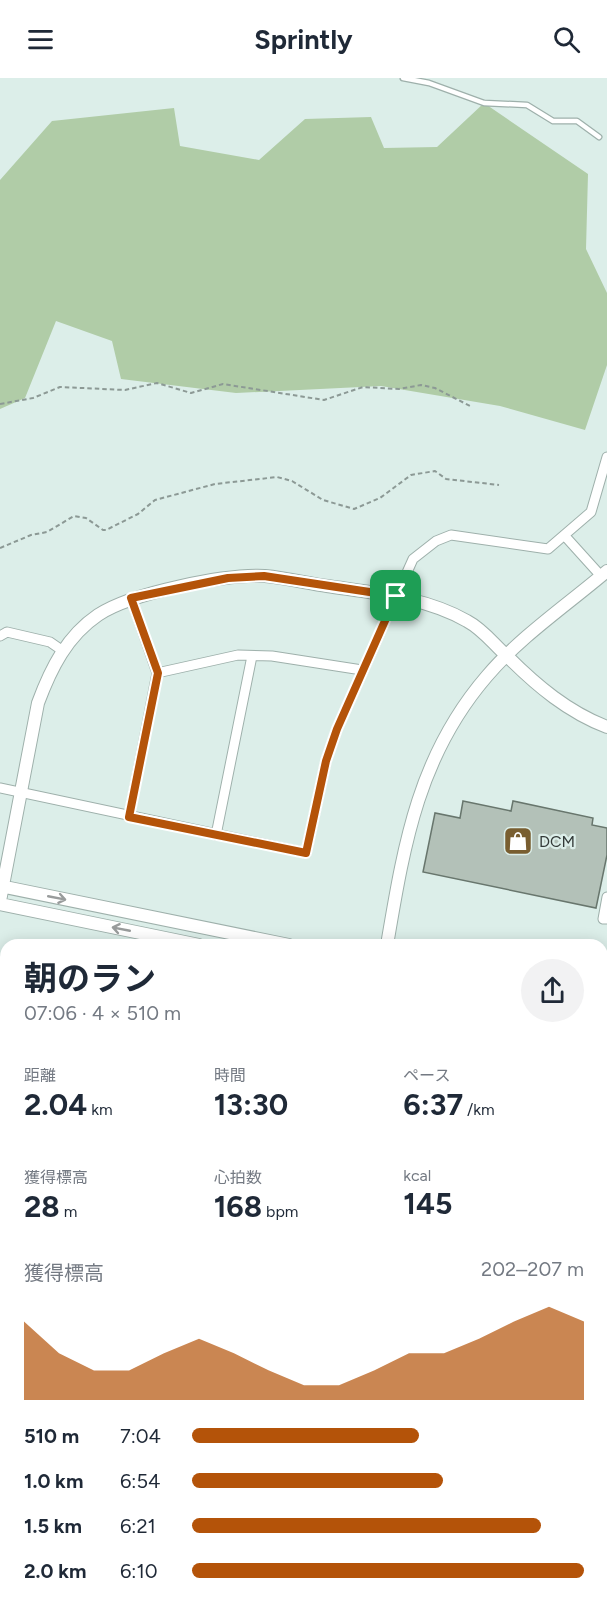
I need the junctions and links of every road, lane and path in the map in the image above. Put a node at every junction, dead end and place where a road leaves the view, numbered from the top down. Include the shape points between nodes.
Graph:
1 (403, 78) edge
2 (599, 137) dead end
3 (0, 404) edge
4 (470, 406) dead end
5 (607, 457) edge
6 (499, 485) dead end
7 (564, 535) junction
8 (0, 548) edge
9 (604, 574) edge
10 (396, 596) junction
11 (131, 598) junction
12 (0, 636) edge
13 (63, 651) junction
14 (252, 656) junction
15 (507, 657) junction
16 (362, 670) junction
17 (158, 673) junction
18 (607, 727) edge
19 (0, 788) edge
20 (19, 793) junction
21 (129, 817) junction
22 (216, 835) junction
23 (1, 886) edge
24 (607, 897) edge
25 (0, 903) edge
26 (607, 919) edge
27 (171, 939) edge
28 (260, 939) edge
29 (388, 939) edge

1 - 2 lane via 484,103 527,105 553,121 577,121
3 - 4 path via 33,399 60,387 125,390 158,384 191,393 223,384 324,400 363,387 399,389 421,385
5 - 7 street via 591,512
6 - 8 path via 446,479 435,471 411,475 380,498 354,508 323,500 292,481 258,477 155,500 138,514 103,531 86,518 74,516 47,532
7 - 9 street
7 - 10 street via 548,549 451,535 413,559
9 - 15 street
10 - 11 street via 264,576 228,578
10 - 15 street via 469,622
10 - 16 street
11 - 13 street via 98,615
11 - 17 street
12 - 13 street via 7,632 50,642
13 - 20 street via 38,703
14 - 16 street
14 - 17 street via 238,655
14 - 22 street
15 - 18 street via 556,700
15 - 29 street via 462,708 434,757 412,815
16 - 22 street via 326,761 306,853
17 - 21 street
19 - 20 street
20 - 21 street
20 - 23 street
21 - 22 street
23 - 25 street
23 -> 28 street
24 - 26 street via 603,919
27 -> 25 street

